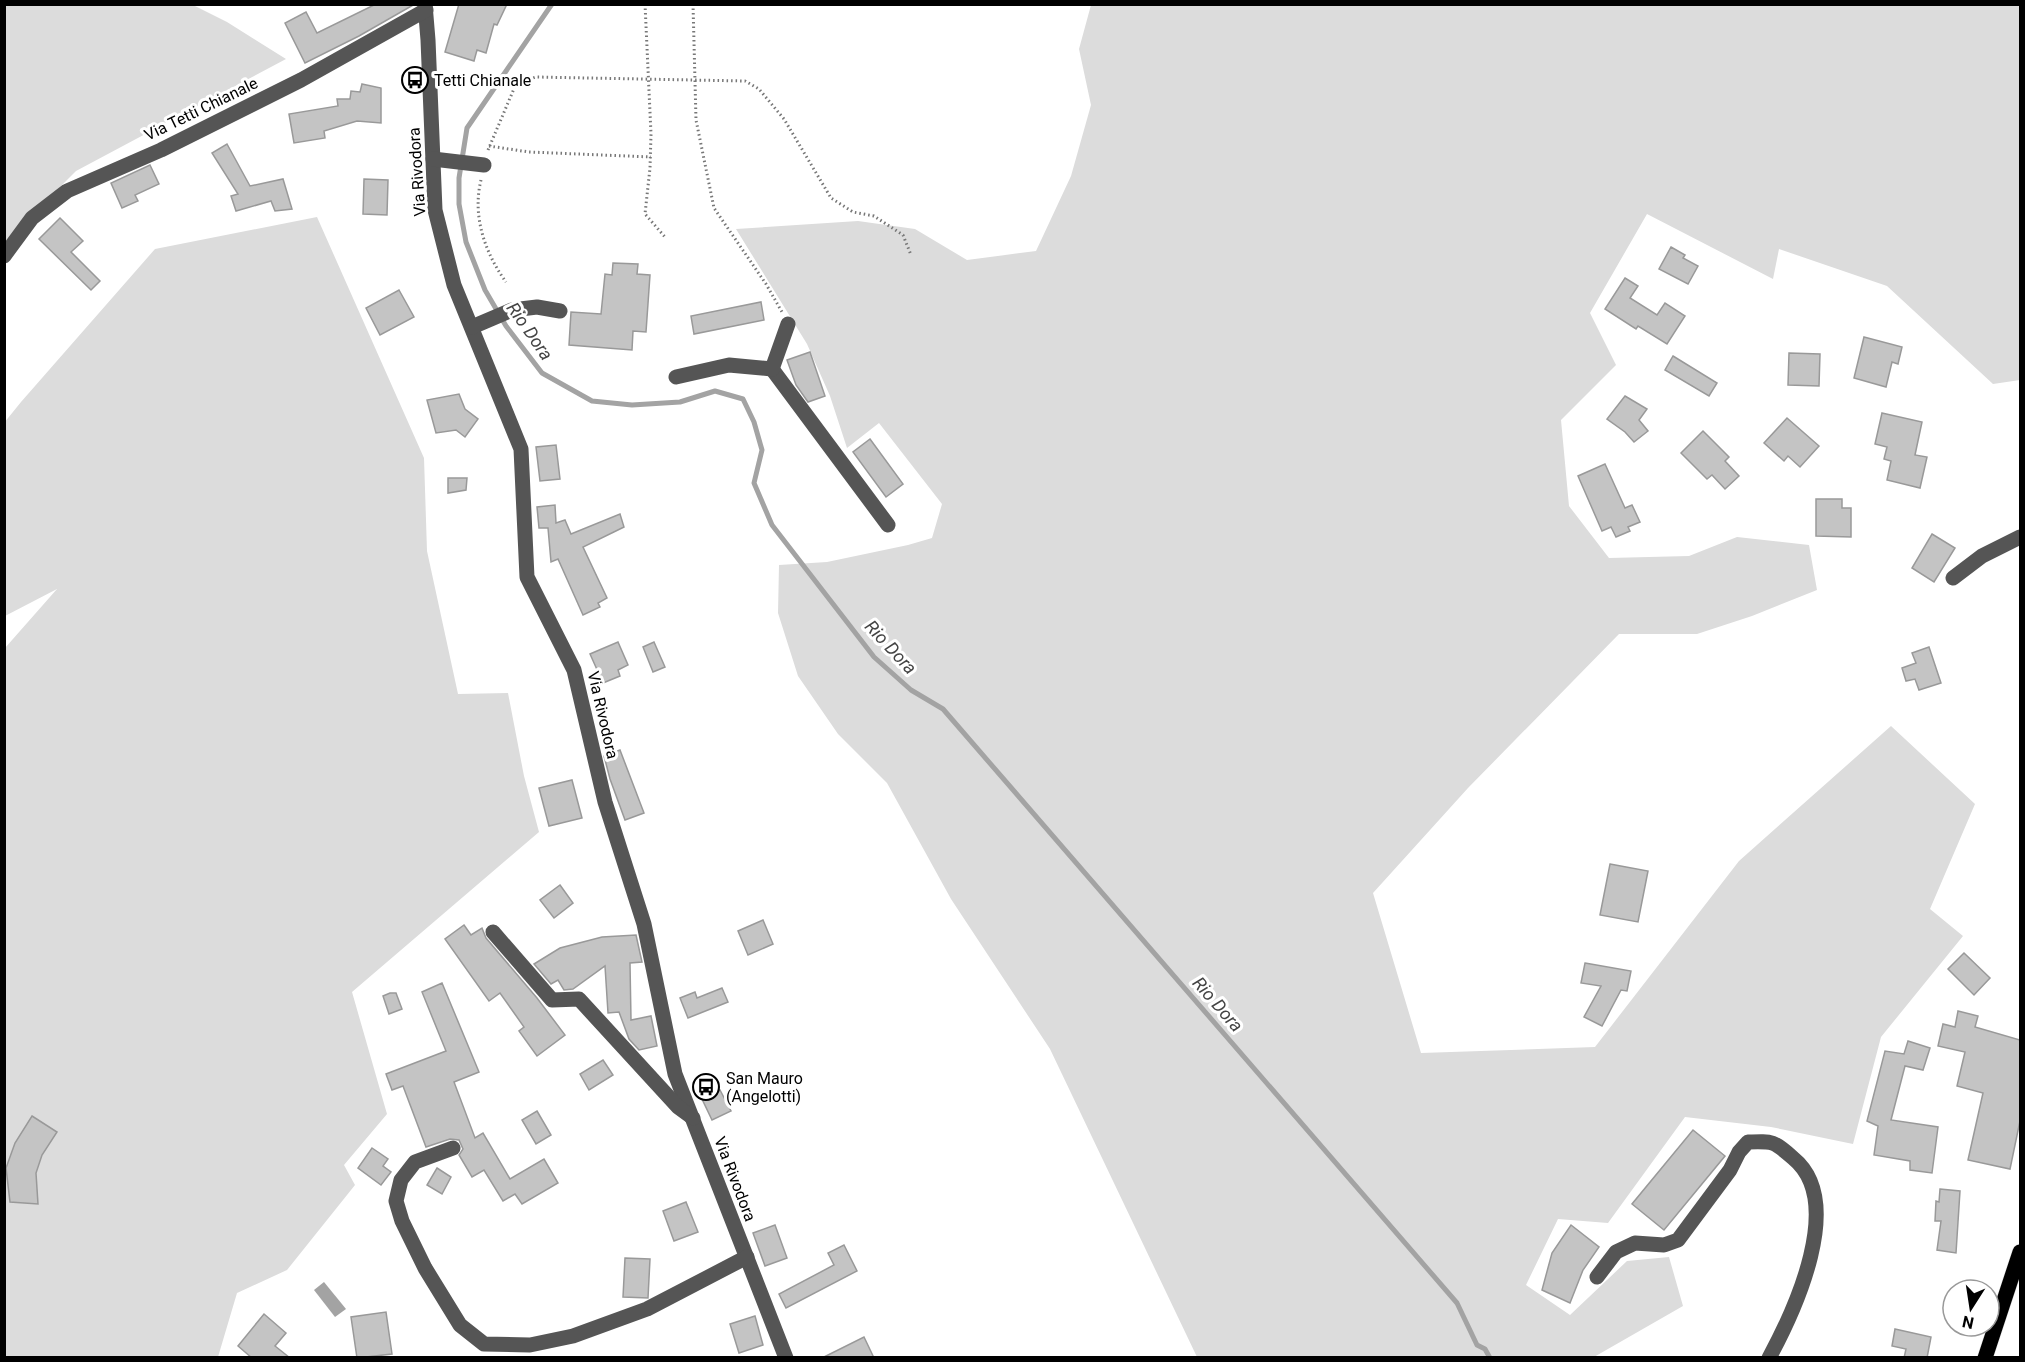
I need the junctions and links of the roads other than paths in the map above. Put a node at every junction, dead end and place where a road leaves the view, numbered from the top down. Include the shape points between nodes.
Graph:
1 (426, 7) edge
2 (433, 159) junction
3 (478, 164) road end
4 (4, 256) edge
5 (560, 311) dead end
6 (788, 324) road end
7 (472, 327) junction
8 (772, 369) junction
9 (676, 378) dead end
10 (888, 525) dead end
11 (2020, 537) edge
12 (1953, 578) dead end
13 (493, 932) dead end
14 (693, 1118) junction
15 (453, 1148) dead end
16 (2020, 1252) edge
17 (747, 1257) junction
18 (1596, 1277) dead end
19 (786, 1358) edge
20 (1769, 1358) edge
21 (1985, 1358) edge

1 - 2 street, Via Rivodora
1 - 4 street, Via Tetti Chianale via 301,80 161,150 67,191 32,218
2 - 3 street
2 - 7 street, Via Rivodora via 435,210 454,285
5 - 7 street via 537,307 512,310
6 - 8 street
7 - 14 street, Via Rivodora via 521,449 527,576 574,670 605,802 644,924 675,1074
8 - 9 street via 729,365
8 - 10 street
11 - 12 street via 1982,556
13 - 14 street via 552,1000 579,999 678,1107
14 - 17 street, Via Rivodora
15 - 17 street via 415,1162 401,1180 396,1201 425,1268 460,1325 484,1344 530,1345 573,1336 647,1308
16 - 21 main road
17 - 19 street, Via Rivodora
18 - 20 street via 1616,1252 1635,1243 1665,1245 1678,1240 1748,1142 1771,1141 1802,1165 1813,1186 1816,1219 1809,1266 1799,1296

